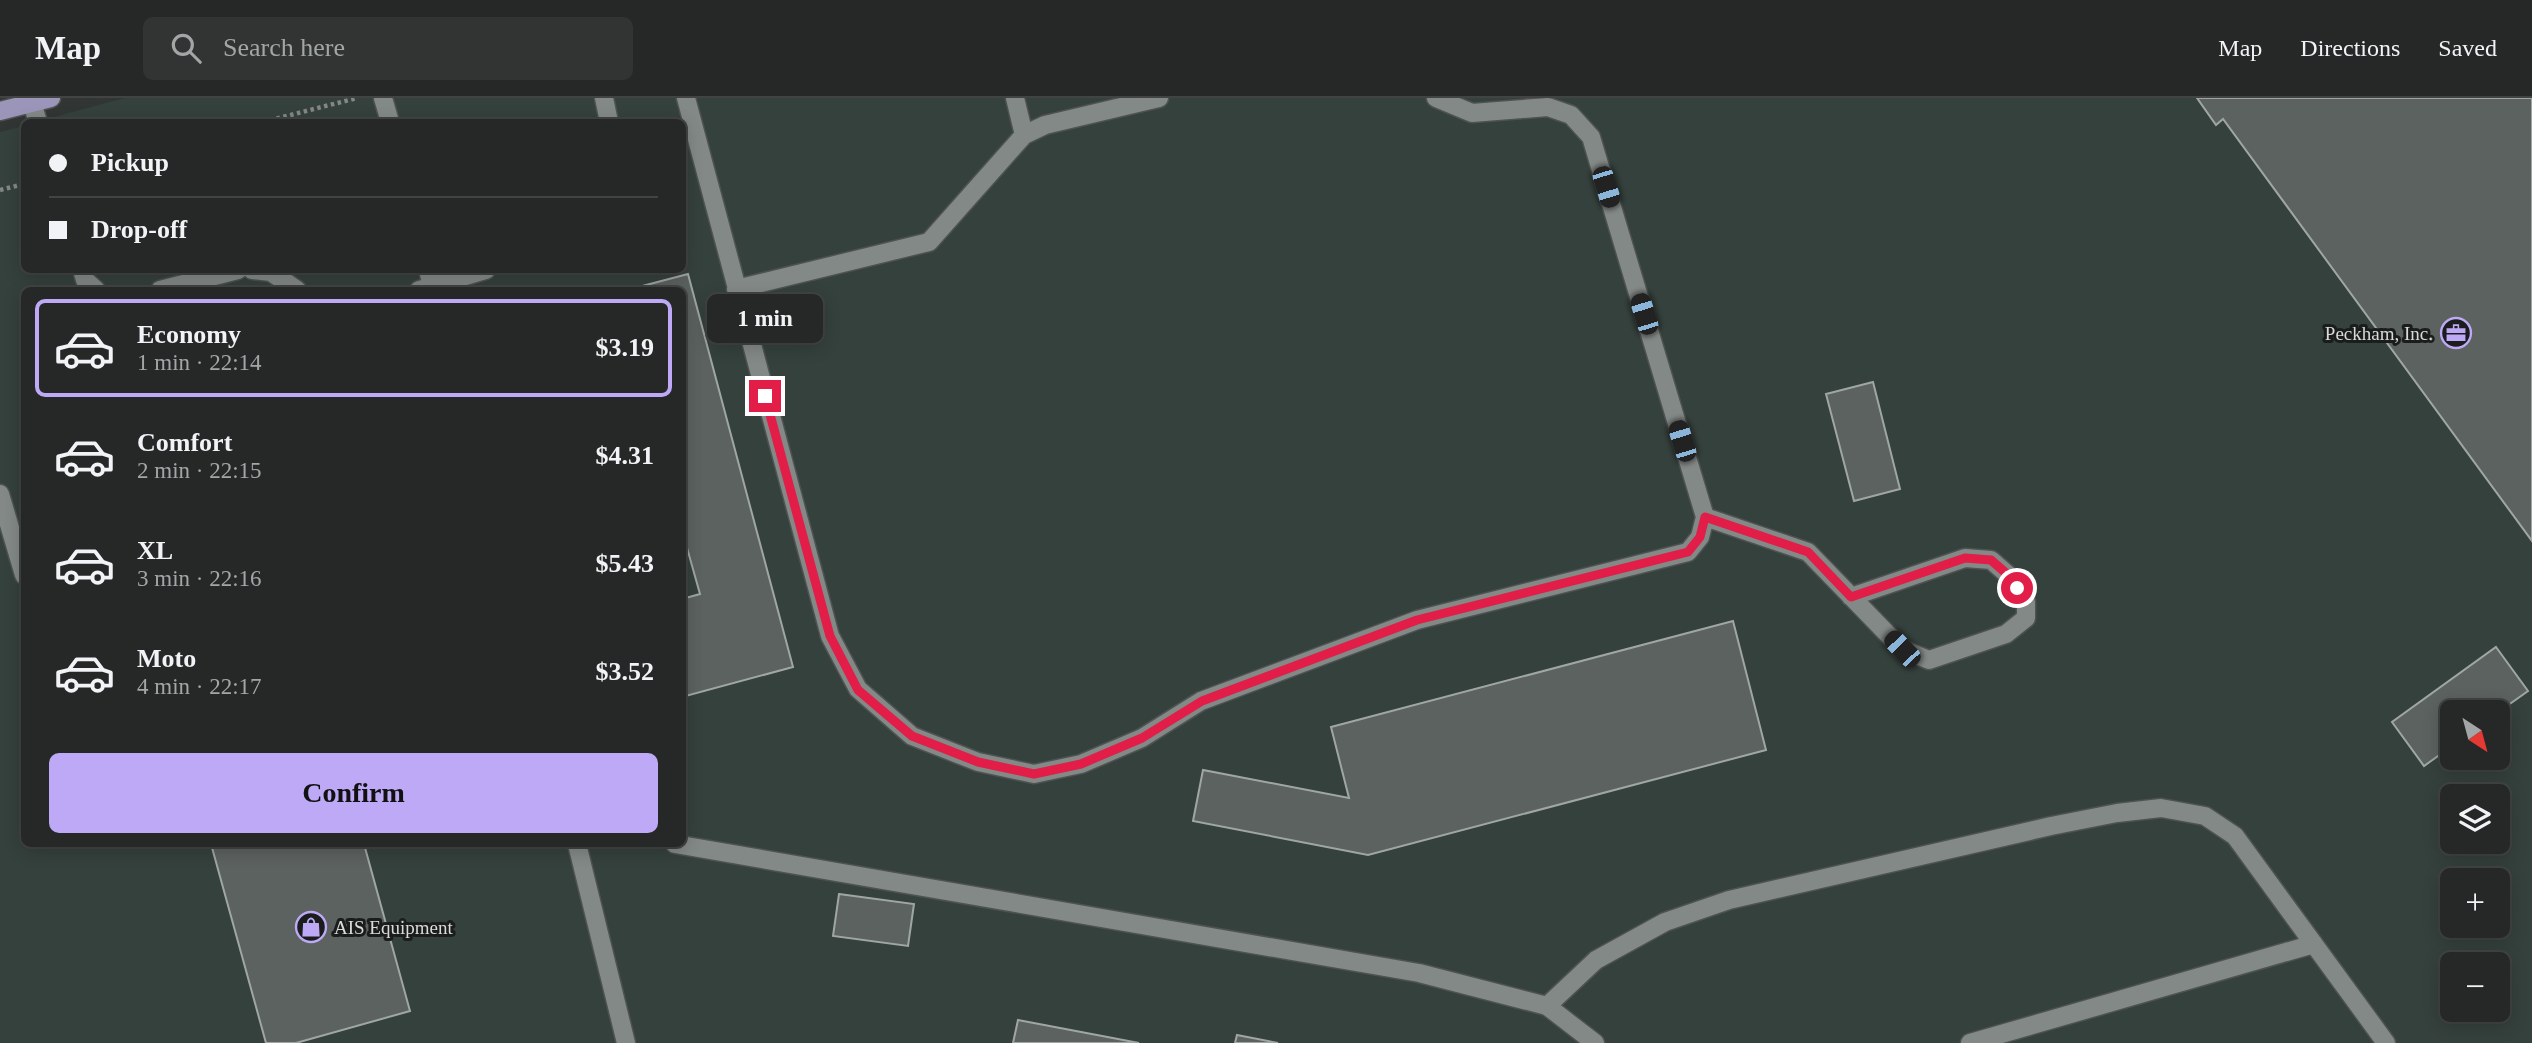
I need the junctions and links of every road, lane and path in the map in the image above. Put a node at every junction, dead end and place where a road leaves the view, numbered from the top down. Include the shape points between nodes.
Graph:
1 (51, 98) edge
2 (358, 98) edge
3 (383, 98) edge
4 (604, 98) edge
5 (686, 98) edge
6 (1015, 98) edge
7 (1159, 98) edge
8 (1436, 98) edge
9 (32, 103) junction
10 (0, 111) edge
11 (37, 119) edge
12 (275, 119) edge
13 (389, 119) edge
14 (608, 119) edge
15 (1024, 135) junction
16 (21, 185) edge
17 (0, 190) edge
18 (83, 273) edge
19 (226, 273) edge
20 (272, 273) edge
21 (474, 273) edge
22 (428, 284) edge
23 (93, 287) edge
24 (172, 287) edge
25 (293, 287) edge
26 (736, 289) junction
27 (0, 494) edge
28 (1705, 517) junction
29 (21, 565) edge
30 (1851, 597) junction
31 (686, 846) edge
32 (578, 847) edge
33 (2314, 944) junction
34 (1546, 1006) junction
35 (626, 1043) edge
36 (1595, 1043) edge
37 (1970, 1043) edge
38 (2386, 1043) edge

1 - 9 main road
2 - 12 path
3 - 13 lane
4 - 14 lane
5 - 26 lane
6 - 15 lane
7 - 15 lane via 1045,125
8 - 28 lane via 1472,113 1548,107 1571,115 1591,137
9 - 10 main road
9 - 11 lane
15 - 26 lane via 929,242
16 - 17 path
18 - 23 lane
19 - 24 lane
20 - 25 lane
21 - 22 lane
26 - 28 lane via 830,636 858,690 912,736 978,762 1034,774 1081,764 1142,738 1202,701 1417,620 1688,552 1700,537
27 - 29 lane
28 - 30 lane via 1808,552
30 - 30 lane via 1902,649 1929,660 2006,634 2026,618 2026,602 1991,560 1965,558
31 - 34 lane via 1419,973
32 - 35 lane
33 - 34 lane via 2235,836 2205,816 2161,808 2051,826 1729,900 1665,922 1596,960
33 - 37 lane
33 - 38 lane
34 - 36 lane

